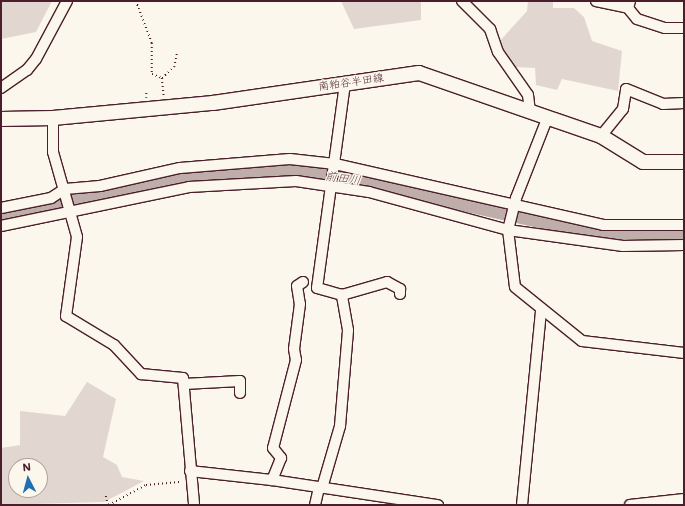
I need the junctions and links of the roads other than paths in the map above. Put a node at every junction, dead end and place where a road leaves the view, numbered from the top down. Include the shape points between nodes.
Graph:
1 (67, 1) edge
2 (462, 1) edge
3 (596, 1) edge
4 (629, 5) edge
5 (684, 28) edge
6 (345, 83) junction
7 (1, 88) edge
8 (684, 103) edge
9 (530, 111) junction
10 (53, 118) junction
11 (1, 119) edge
12 (547, 119) junction
13 (601, 136) junction
14 (684, 162) edge
15 (335, 166) junction
16 (332, 186) junction
17 (65, 190) junction
18 (514, 205) junction
19 (1, 208) edge
20 (72, 214) junction
21 (684, 225) edge
22 (1, 226) edge
23 (509, 228) junction
24 (684, 245) edge
25 (317, 288) junction
26 (342, 294) junction
27 (400, 294) dead end
28 (541, 310) junction
29 (684, 353) edge
30 (184, 384) junction
31 (240, 393) dead end
32 (190, 476) junction
33 (272, 480) junction
34 (321, 487) junction
35 (684, 499) edge
36 (194, 505) edge
37 (315, 505) edge
38 (438, 505) edge
39 (522, 505) edge
40 (630, 505) edge

1 - 7 street via 36,59 27,70
2 - 9 street via 490,29 498,52 528,95
3 - 4 street
4 - 5 street via 637,20 665,28
6 - 9 main road, 南粕谷半田線 via 419,73
6 - 10 main road, 南粕谷半田線 via 165,108
6 - 15 street
8 - 13 street via 663,104 626,89 623,109
9 - 12 main road, 南粕谷半田線
10 - 11 main road, 南粕谷半田線
10 - 17 street via 53,152
12 - 13 main road, 南粕谷半田線
12 - 18 street
13 - 14 main road, 南粕谷半田線 via 643,162
15 - 16 street
15 - 17 street via 290,159 255,160 180,168 100,186
15 - 18 street
16 - 20 street via 296,181 228,183 103,204
16 - 23 street via 369,192
16 - 25 street
17 - 19 street via 51,198
17 - 20 street
18 - 21 street via 603,225
18 - 23 street
20 - 22 street
20 - 30 street via 77,237 66,316 114,345 141,374 181,375
23 - 24 street via 623,246
23 - 28 street via 515,287
25 - 26 street
25 - 33 street via 300,280 297,286 300,304 294,349 296,360 274,448 281,458
26 - 27 street via 387,282 400,289
26 - 34 street via 348,330 340,426
28 - 29 street via 582,340
28 - 39 street
30 - 31 street via 240,381
30 - 32 street
32 - 33 street
32 - 36 street
33 - 34 street
34 - 37 street
34 - 38 street
35 - 40 street

